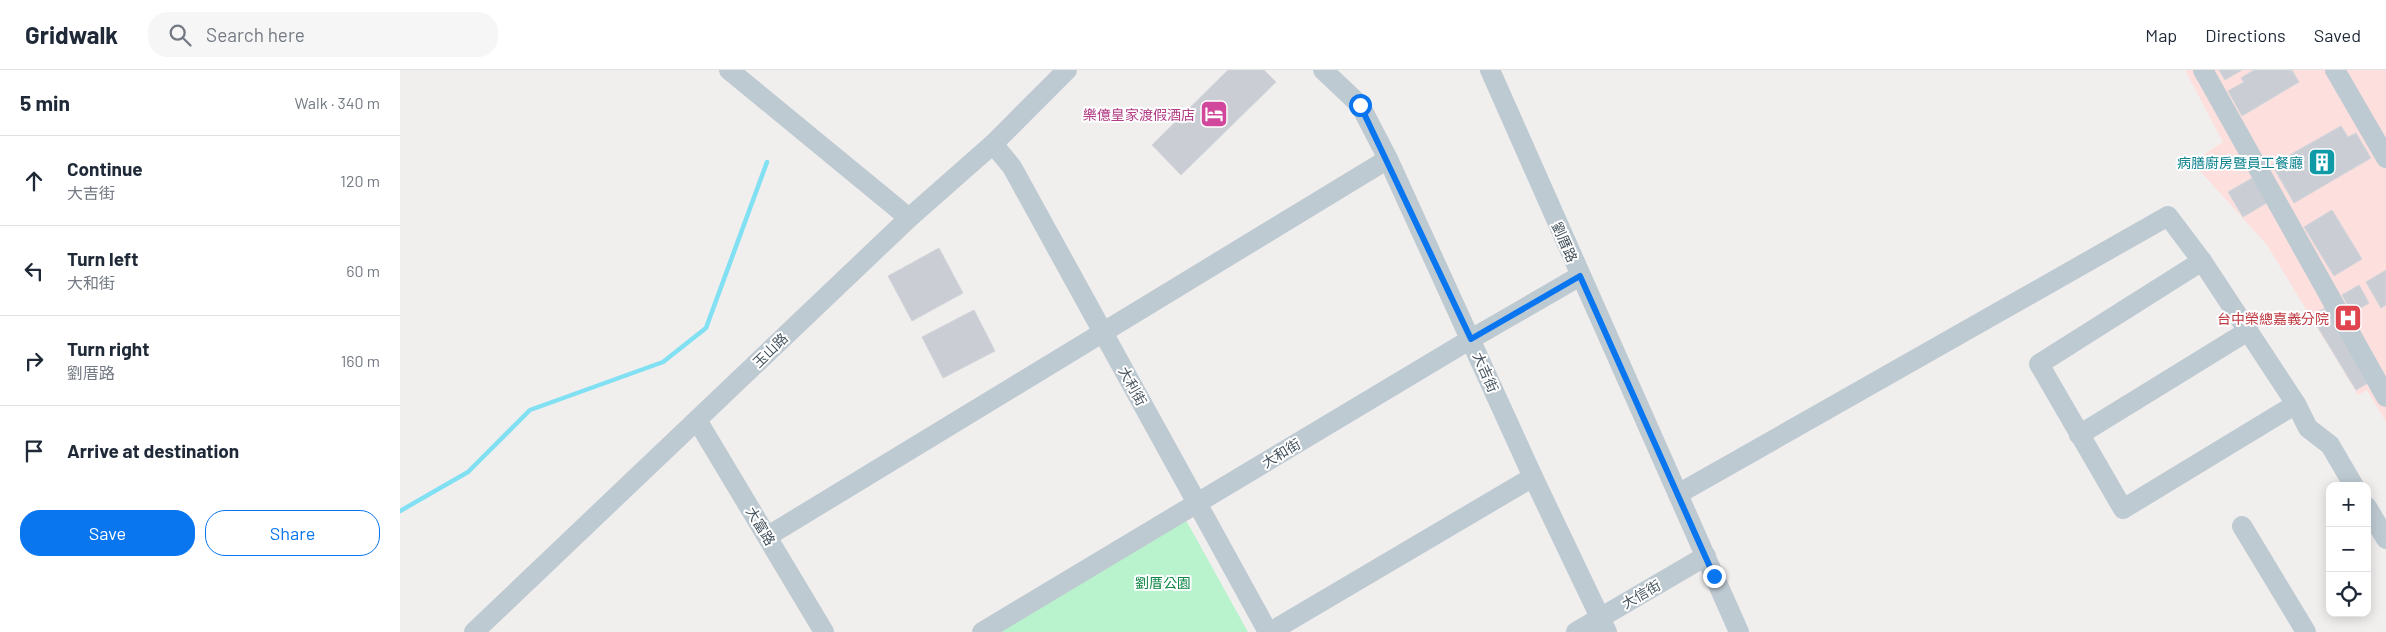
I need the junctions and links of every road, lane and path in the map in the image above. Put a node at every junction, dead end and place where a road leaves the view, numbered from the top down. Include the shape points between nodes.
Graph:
1 (729, 70) edge
2 (1068, 70) edge
3 (1323, 70) edge
4 (1490, 70) edge
5 (2203, 70) edge
6 (2335, 70) edge
7 (993, 144) junction
8 (2386, 158) edge
9 (1388, 160) junction
10 (909, 218) junction
11 (2202, 261) junction
12 (1580, 276) junction
13 (2248, 331) junction
14 (1103, 333) junction
15 (1471, 339) junction
16 (2386, 397) edge
17 (2296, 404) junction
18 (697, 420) junction
19 (2079, 435) junction
20 (1533, 478) junction
21 (2352, 482) edge
22 (1678, 494) junction
23 (1198, 502) junction
24 (2371, 514) edge
25 (2242, 526) dead end
26 (768, 536) junction
27 (2386, 539) edge
28 (1706, 556) junction
29 (1604, 625) edge
30 (474, 632) edge
31 (824, 632) edge
32 (982, 632) edge
33 (1269, 632) edge
34 (1576, 632) edge
35 (1740, 632) edge
36 (2306, 632) edge

1 - 10 street
2 - 7 street, 玉山路
3 - 9 street, 大吉街 via 1360,105
4 - 12 street, 劉厝路
5 - 16 street
6 - 8 street
7 - 10 street, 玉山路
7 - 14 street, 大利街 via 1012,167
9 - 14 street
9 - 15 street, 大吉街
10 - 18 street, 玉山路
11 - 13 street
11 - 19 street via 2039,364
11 - 22 street via 2168,216
12 - 15 street, 大和街
12 - 22 street, 劉厝路
13 - 17 street
13 - 19 street
14 - 23 street, 大利街
14 - 26 street
15 - 20 street, 大吉街
15 - 23 street, 大和街
17 - 19 street via 2123,509
17 - 21 street via 2308,428 2330,445
18 - 26 street, 大富路
18 - 30 street, 玉山路
20 - 29 street, 大吉街
20 - 33 street
22 - 28 street, 劉厝路
23 - 32 street, 大和街
23 - 33 street, 大利街
24 - 27 street
25 - 36 street
26 - 31 street, 大富路
28 - 29 street, 大信街
28 - 35 street, 劉厝路
29 - 34 street, 大信街

